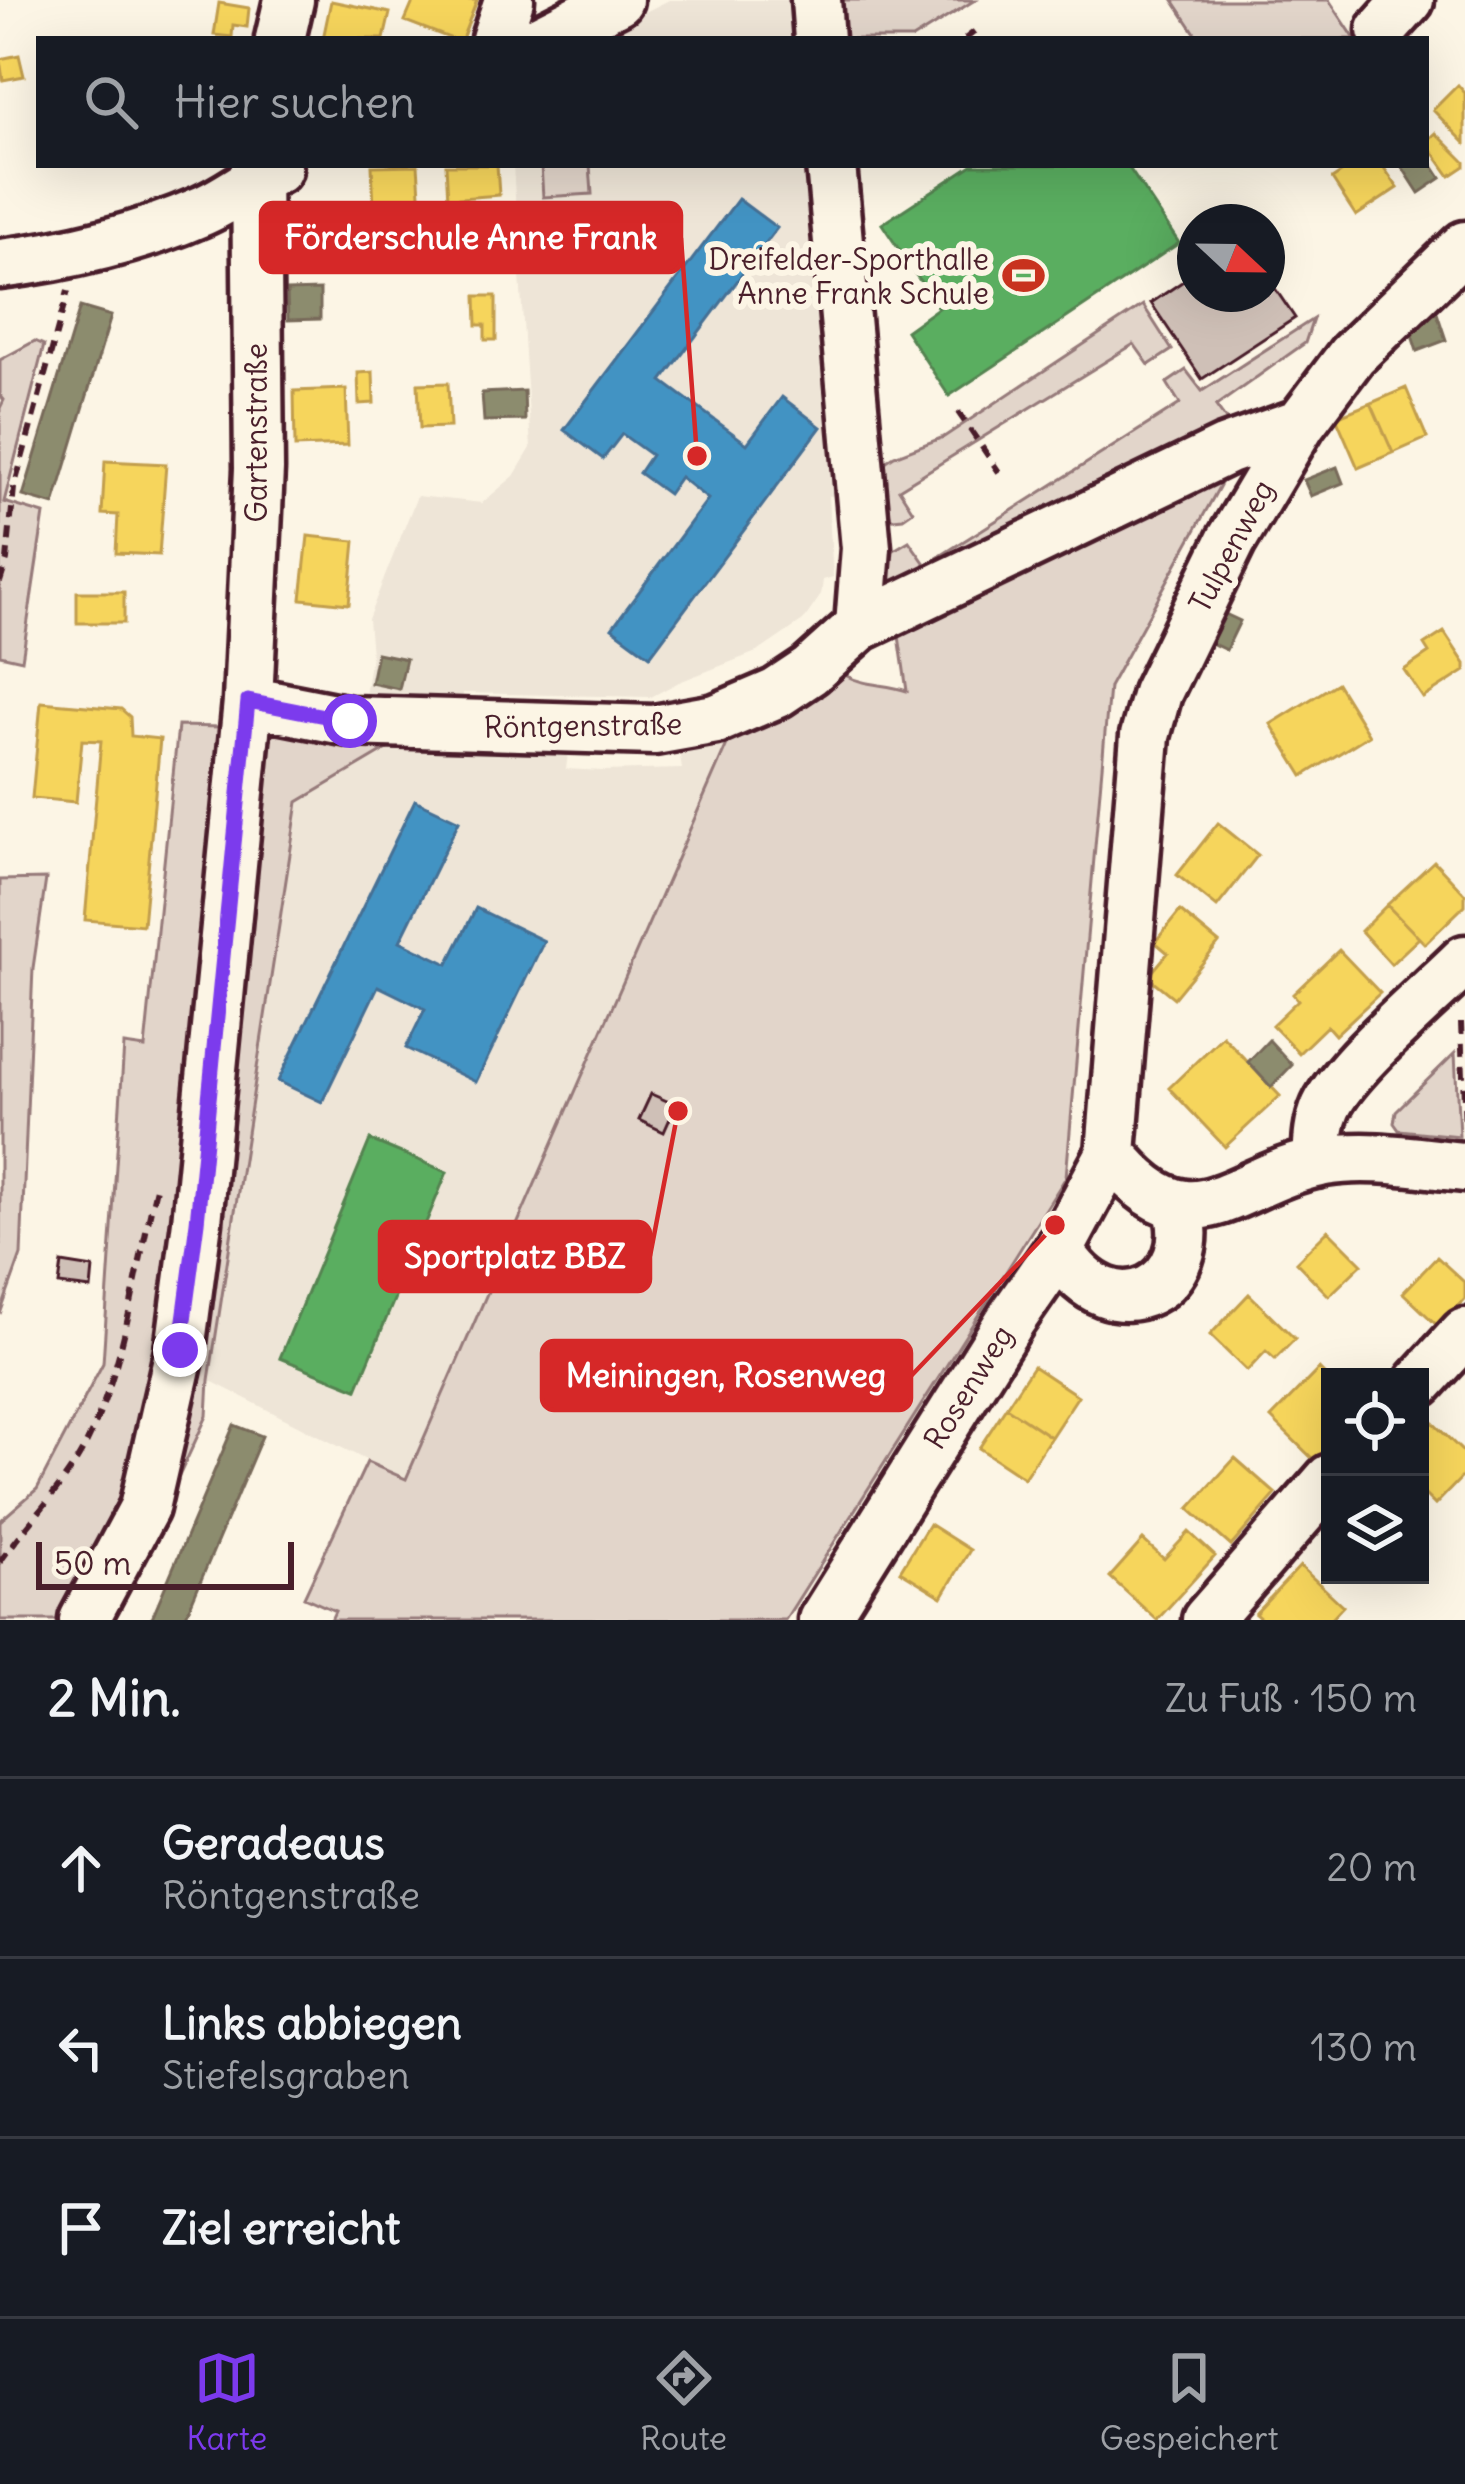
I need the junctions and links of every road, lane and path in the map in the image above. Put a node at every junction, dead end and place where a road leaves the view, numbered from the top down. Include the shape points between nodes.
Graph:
1 (289, 0) edge
2 (509, 0) edge
3 (618, 0) edge
4 (816, 0) edge
5 (978, 29) dead end
6 (281, 36) edge
7 (497, 36) edge
8 (547, 36) edge
9 (819, 36) edge
10 (969, 36) edge
11 (831, 168) edge
12 (266, 170) edge
13 (1465, 246) edge
14 (83, 248) junction
15 (0, 264) edge
16 (958, 412) dead end
17 (1300, 423) junction
18 (999, 472) dead end
19 (0, 582) edge
20 (860, 626) junction
21 (248, 701) junction
22 (1465, 960) edge
23 (1426, 999) junction
24 (1465, 1130) edge
25 (1111, 1153) junction
26 (1317, 1163) junction
27 (1465, 1168) edge
28 (160, 1171) dead end
29 (1178, 1205) junction
30 (1059, 1250) junction
31 (1465, 1333) edge
32 (1429, 1372) edge
33 (1321, 1489) edge
34 (0, 1562) edge
35 (84, 1620) edge
36 (823, 1620) edge
37 (1207, 1620) edge

1 - 6 street
2 - 7 street
3 - 8 street
4 - 9 street
5 - 10 path
11 - 20 street via 866,548
12 - 14 street via 204,211
12 - 21 street, Gartenstraße
13 - 17 street via 1352,355
14 - 15 street
14 - 19 path via 14,488
16 - 18 path
17 - 20 street, Tulpenweg via 1226,450
17 - 25 street, Tulpenweg via 1231,541 1157,693 1145,736
20 - 21 street, Röntgenstraße via 777,692 716,719 654,730 350,721
21 - 35 street, Gartenstraße via 180,1350 144,1508
22 - 23 street
23 - 24 path via 1447,1021 1461,1022
23 - 26 street via 1328,1102
25 - 29 street via 1138,1185
25 - 30 street, Rosenweg
26 - 27 street
26 - 29 street via 1275,1173 1228,1201
28 - 34 path via 105,1401 86,1445
29 - 30 street via 1184,1223 1175,1261 1137,1297 1094,1290
30 - 36 street, Rosenweg
31 - 32 street
33 - 37 street

